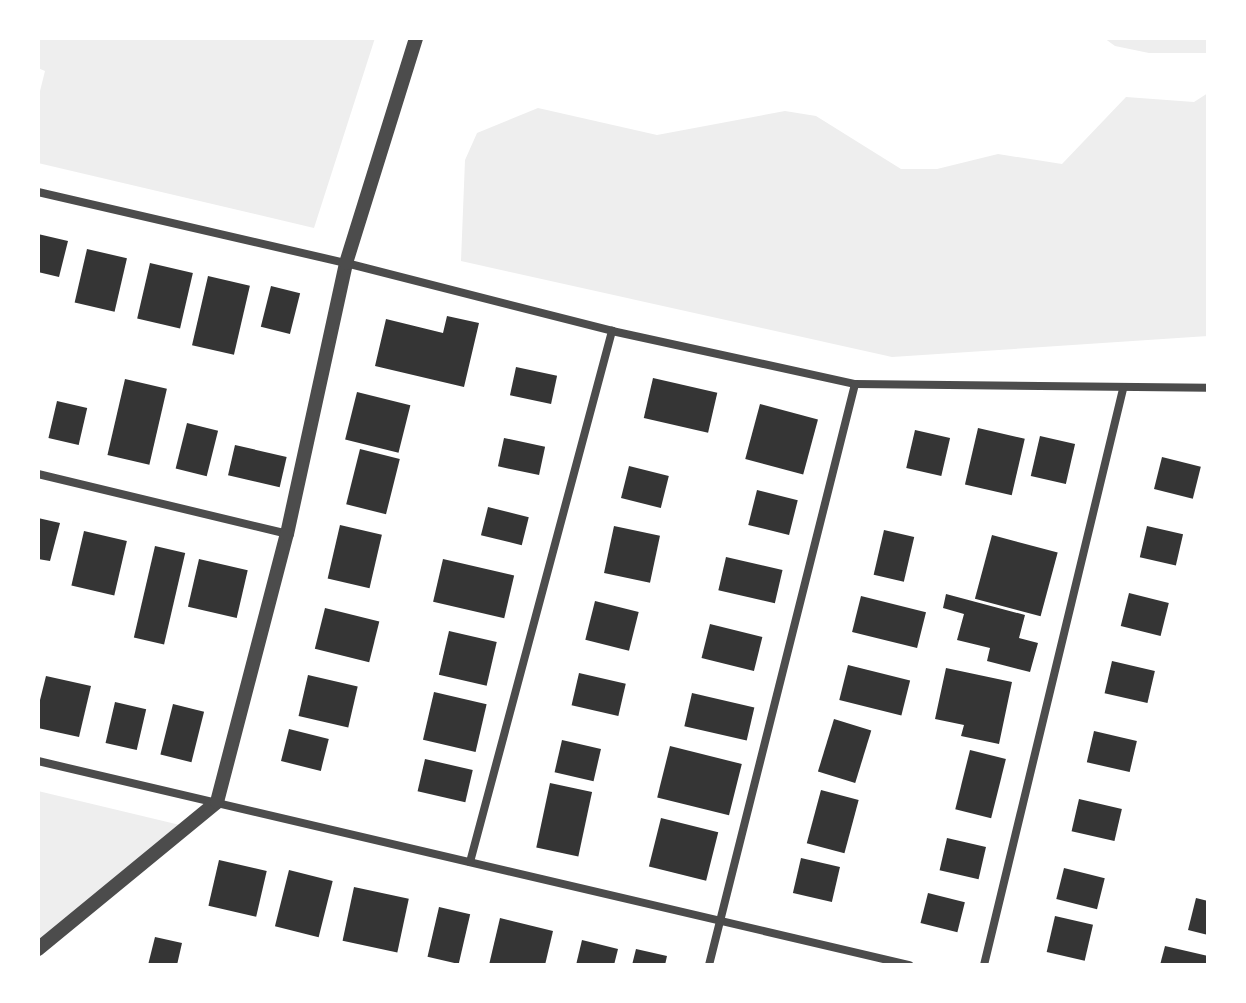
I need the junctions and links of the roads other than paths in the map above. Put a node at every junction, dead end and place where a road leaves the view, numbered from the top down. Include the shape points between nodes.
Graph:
1 (416, 38) edge
2 (38, 192) edge
3 (346, 263) junction
4 (612, 331) junction
5 (855, 384) junction
6 (1208, 388) edge
7 (1123, 389) junction
8 (38, 474) edge
9 (287, 534) junction
10 (38, 761) edge
11 (217, 802) junction
12 (470, 862) junction
13 (723, 921) junction
14 (38, 949) edge
15 (709, 965) edge
16 (909, 965) edge
17 (984, 965) edge

1 - 3 street
2 - 3 street
3 - 4 street
3 - 9 street
4 - 5 street
4 - 12 street
5 - 7 street
5 - 13 street
6 - 7 street
7 - 17 street
8 - 9 street
9 - 11 street
10 - 11 street
11 - 12 street
11 - 14 street
12 - 13 street
13 - 15 street
13 - 16 street

